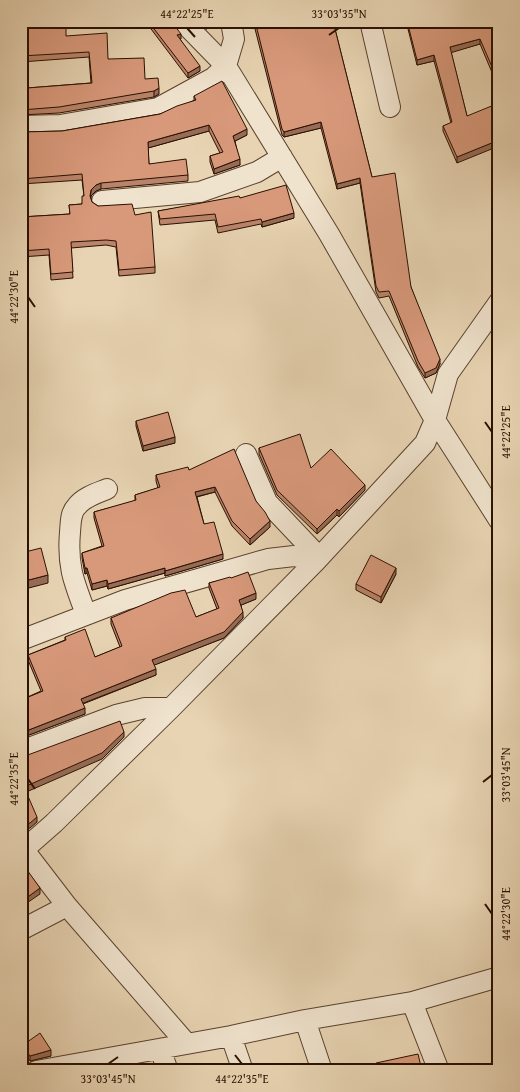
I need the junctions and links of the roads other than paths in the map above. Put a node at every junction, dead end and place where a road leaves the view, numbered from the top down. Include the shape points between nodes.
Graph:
1 (182, 21) edge
2 (231, 21) edge
3 (370, 21) edge
4 (226, 66) junction
5 (390, 107) dead end
6 (21, 126) edge
7 (282, 157) junction
8 (102, 201) dead end
9 (499, 302) edge
10 (435, 420) junction
11 (246, 454) dead end
12 (107, 488) dead end
13 (499, 520) edge
14 (317, 559) junction
15 (86, 614) junction
16 (21, 640) edge
17 (171, 708) junction
18 (21, 751) edge
19 (23, 851) edge
20 (67, 906) junction
21 (21, 930) edge
22 (499, 977) edge
23 (412, 1002) junction
24 (304, 1020) junction
25 (230, 1036) junction
26 (187, 1044) junction
27 (160, 1048) junction
28 (36, 1071) edge
29 (168, 1071) edge
30 (243, 1071) edge
31 (322, 1071) edge
32 (439, 1071) edge

1 - 4 street
2 - 4 street via 234,39
3 - 5 street
4 - 6 street via 213,78 158,108 60,126
4 - 7 street
7 - 8 street via 257,172 200,192
7 - 10 street
9 - 10 street via 448,374
10 - 13 street
10 - 14 street via 425,442
11 - 14 street via 267,502
12 - 15 street via 87,498 71,516 70,573
14 - 15 street via 294,556 268,559
14 - 17 street
15 - 16 street
17 - 18 street via 145,708 116,715
17 - 19 street
19 - 20 street
20 - 21 street
20 - 26 street
22 - 23 street
23 - 24 street
23 - 32 street
24 - 25 street
24 - 31 street
25 - 26 street
25 - 30 street
26 - 27 street
27 - 28 street
27 - 29 street

